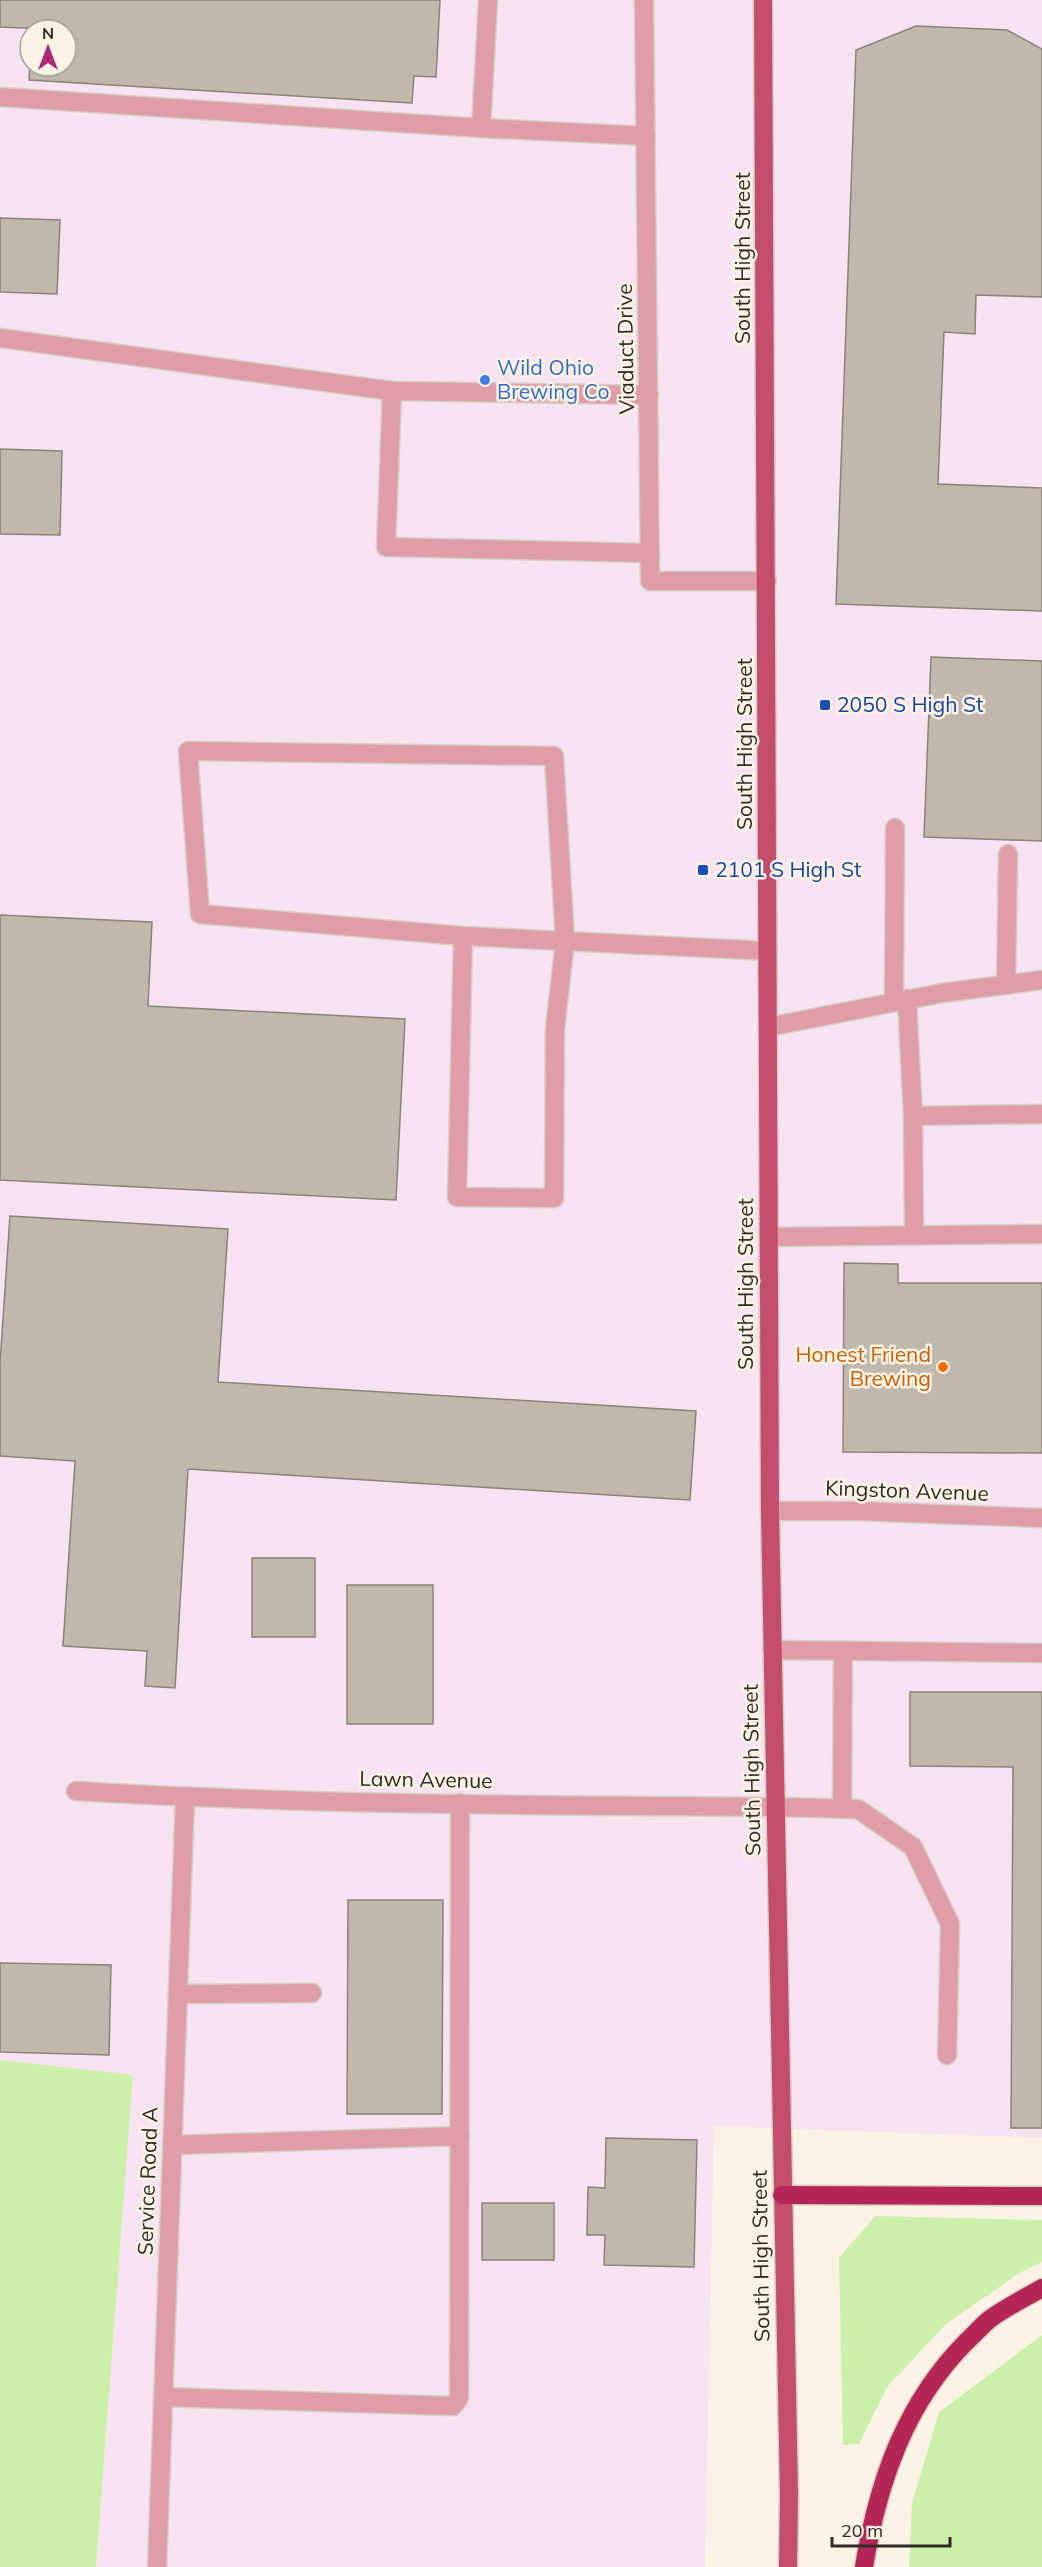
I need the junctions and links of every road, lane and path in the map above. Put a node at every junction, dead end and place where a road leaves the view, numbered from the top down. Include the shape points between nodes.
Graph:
1 (488, 0) edge
2 (644, 0) edge
3 (763, 0) edge
4 (0, 97) edge
5 (481, 128) junction
6 (646, 136) junction
7 (0, 338) edge
8 (393, 392) junction
9 (649, 395) junction
10 (650, 553) junction
11 (767, 581) junction
12 (895, 828) dead end
13 (1008, 854) dead end
14 (463, 936) junction
15 (565, 941) junction
16 (767, 951) junction
17 (1042, 980) edge
18 (1006, 985) junction
19 (901, 1000) junction
20 (768, 1027) junction
21 (1042, 1114) edge
22 (913, 1116) junction
23 (914, 1234) junction
24 (1042, 1234) edge
25 (769, 1237) junction
26 (770, 1511) junction
27 (1042, 1518) edge
28 (772, 1650) junction
29 (843, 1651) junction
30 (1042, 1653) edge
31 (76, 1791) dead end
32 (185, 1797) junction
33 (460, 1803) junction
34 (775, 1807) junction
35 (842, 1809) junction
36 (178, 1994) junction
37 (312, 1994) dead end
38 (947, 2055) dead end
39 (460, 2136) junction
40 (172, 2145) junction
41 (782, 2195) junction
42 (1042, 2196) edge
43 (1042, 2288) edge
44 (163, 2397) junction
45 (157, 2567) edge
46 (788, 2567) edge
47 (864, 2567) edge

1 - 5 street
2 - 6 street, Viaduct Drive
3 - 11 main road, South High Street
4 - 5 street
5 - 6 street
6 - 9 street, Viaduct Drive
7 - 8 street
8 - 9 street
8 - 10 street via 386,547
9 - 10 street, Viaduct Drive
10 - 11 street, Viaduct Drive via 650,582
11 - 16 main road, South High Street
12 - 19 street
13 - 18 street
14 - 15 street
14 - 15 street via 457,1197 554,1198 555,1029
14 - 15 street via 200,914 188,751 554,756
15 - 16 street
16 - 20 main road, South High Street
17 - 18 street
18 - 19 street
19 - 20 street
19 - 22 street
20 - 25 main road, South High Street
21 - 22 street
22 - 23 street
23 - 24 street
23 - 25 street
25 - 26 main road, South High Street
26 - 27 street, Kingston Avenue
26 - 28 main road, South High Street
28 - 29 street
28 - 34 main road, South High Street
29 - 30 street
29 - 35 street
31 - 32 street, Lawn Avenue
32 - 33 street, Lawn Avenue
32 - 36 street, Service Road A
33 - 34 street, Lawn Avenue
33 - 39 street
34 - 35 street, Lawn Avenue
34 - 41 main road, South High Street
35 - 38 street, Lawn Avenue via 858,1809 913,1847 950,1924
36 - 37 street
36 - 40 street, Service Road A
39 - 40 street
39 - 44 street via 459,2398 453,2406
40 - 44 street, Service Road A
41 - 42 highway
41 - 46 main road, South High Street
43 - 47 highway via 990,2319 937,2374 906,2424 885,2474
44 - 45 street, Service Road A

